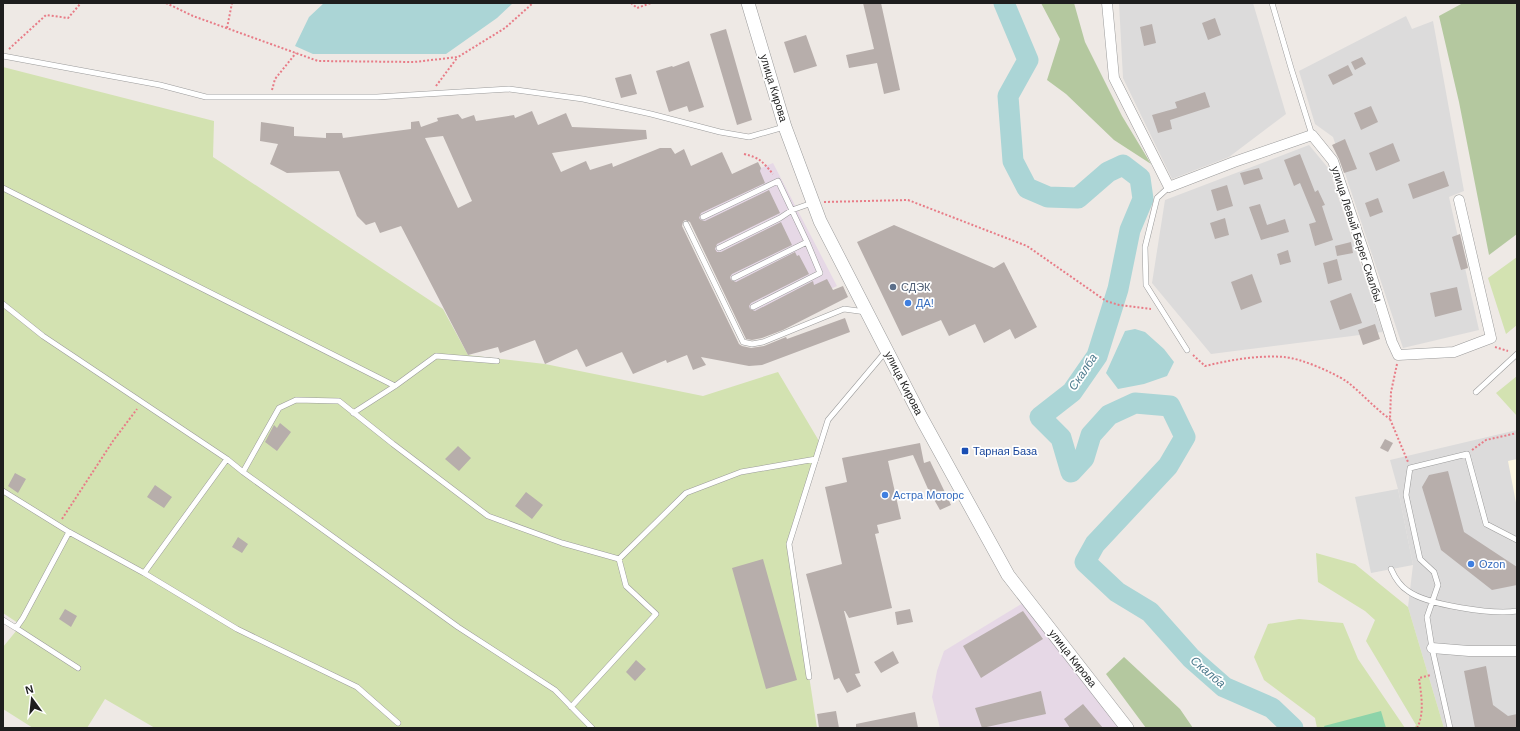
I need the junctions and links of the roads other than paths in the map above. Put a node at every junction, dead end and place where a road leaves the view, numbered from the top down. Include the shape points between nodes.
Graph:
1 (748, 3) edge
2 (1107, 3) edge
3 (1272, 3) edge
4 (3, 56) edge
5 (785, 127) junction
6 (1312, 135) junction
7 (3, 188) edge
8 (1169, 188) junction
9 (1459, 200) dead end
10 (813, 202) junction
11 (792, 210) junction
12 (703, 217) dead end
13 (686, 224) dead end
14 (807, 242) junction
15 (718, 248) dead end
16 (734, 278) dead end
17 (3, 304) edge
18 (753, 307) dead end
19 (867, 313) junction
20 (887, 350) junction
21 (1187, 350) road end
22 (1517, 354) edge
23 (497, 361) dead end
24 (395, 386) junction
25 (1476, 392) dead end
26 (354, 413) junction
27 (816, 458) junction
28 (227, 459) junction
29 (243, 472) junction
30 (3, 491) edge
31 (69, 532) junction
32 (1517, 540) edge
33 (619, 559) junction
34 (1391, 569) dead end
35 (144, 573) junction
36 (1431, 602) junction
37 (1517, 611) edge
38 (3, 620) edge
39 (16, 628) junction
40 (1432, 648) junction
41 (1517, 651) edge
42 (78, 668) dead end
43 (809, 677) dead end
44 (571, 706) junction
45 (398, 724) dead end
46 (592, 728) edge
47 (1127, 728) edge
48 (1450, 728) edge

1 - 5 street, улица Кирова
2 - 8 street via 1114,78
3 - 6 lane
4 - 5 lane via 160,85 206,97 377,97 509,89 583,99 749,137
5 - 10 street, улица Кирова
6 - 8 street
6 - 9 street, улица Левый Берег Скалбы via 1333,161 1398,355 1454,352 1491,338
7 - 24 lane
8 - 21 lane via 1157,198 1145,247 1146,285
10 - 11 lane
10 - 19 street, улица Кирова via 820,221
11 - 12 lane via 778,181
11 - 14 lane
11 - 15 lane
13 - 19 lane via 743,342 763,342 844,309
14 - 16 lane
14 - 18 lane via 820,273
17 - 28 lane via 43,336
19 - 20 street, улица Кирова
20 - 27 lane via 828,420
20 - 47 street, улица Кирова via 1008,575
22 - 25 lane
23 - 24 lane via 436,356
24 - 26 lane
26 - 29 lane via 339,401 296,400 279,408
26 - 33 lane via 488,516 562,543
27 - 33 lane via 741,472 686,493
27 - 43 lane via 789,544
28 - 29 lane
28 - 35 lane
29 - 44 lane via 458,627 555,690
30 - 31 lane
31 - 35 lane
31 - 39 lane
32 - 36 lane via 1486,524 1466,454 1410,468 1406,495 1420,559 1434,572 1438,585
33 - 44 lane via 626,586 656,614
34 - 36 lane via 1396,580 1408,592
35 - 45 lane via 237,629 357,687
36 - 37 lane via 1497,613
36 - 40 lane via 1427,617
38 - 39 lane
39 - 42 lane
40 - 41 street
40 - 48 lane
44 - 46 lane

